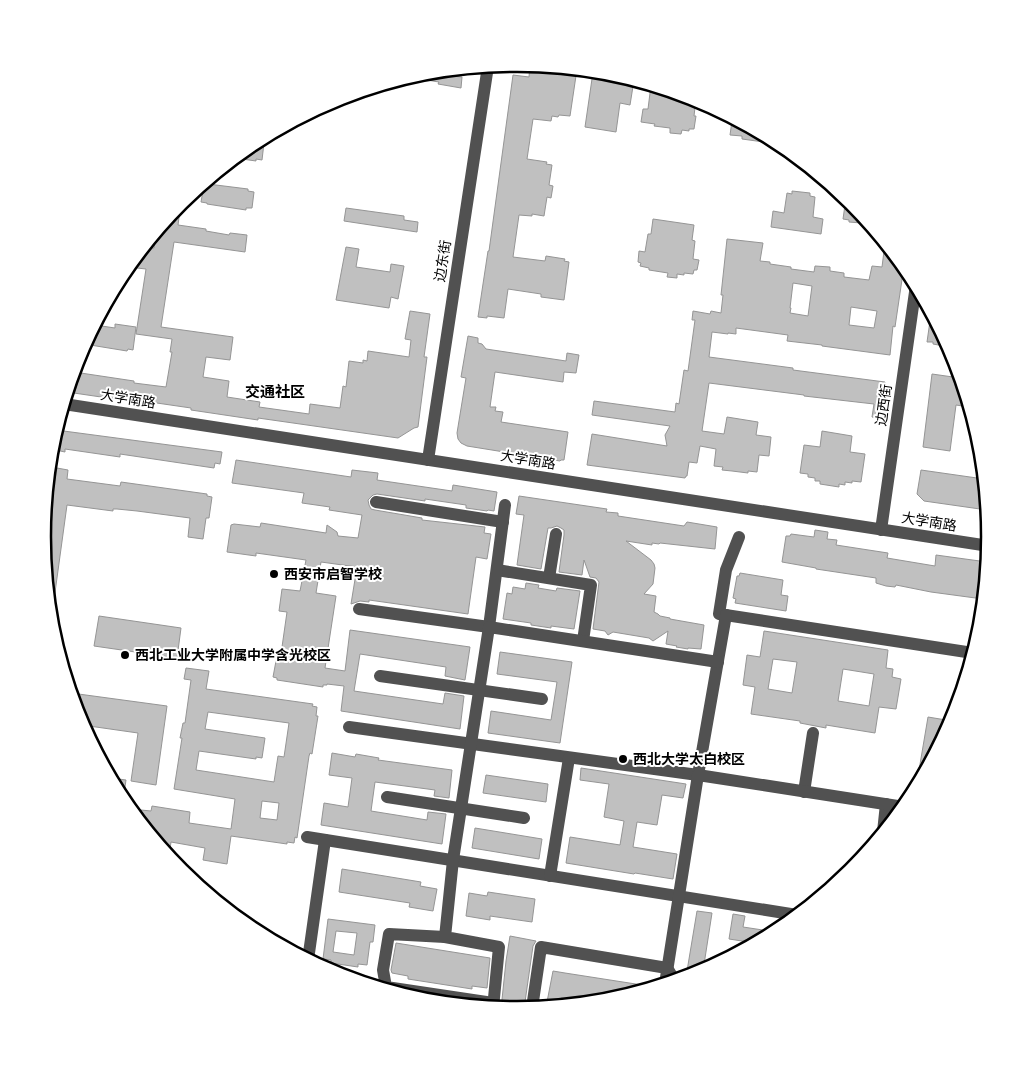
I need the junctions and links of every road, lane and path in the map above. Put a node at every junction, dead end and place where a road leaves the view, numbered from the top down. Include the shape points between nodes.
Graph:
1 (487, 73) edge
2 (914, 298) edge
3 (70, 405) edge
4 (428, 460) junction
5 (376, 502) dead end
6 (505, 505) dead end
7 (503, 522) junction
8 (881, 530) junction
9 (556, 534) dead end
10 (739, 537) dead end
11 (981, 545) edge
12 (496, 570) junction
13 (549, 578) junction
14 (359, 609) dead end
15 (726, 615) junction
16 (489, 627) junction
17 (583, 641) junction
18 (966, 652) edge
19 (718, 662) junction
20 (380, 676) dead end
21 (479, 690) junction
22 (542, 699) dead end
23 (349, 727) dead end
24 (813, 733) dead end
25 (471, 744) junction
26 (569, 758) junction
27 (698, 775) junction
28 (804, 792) junction
29 (387, 797) dead end
30 (886, 804) junction
31 (895, 805) edge
32 (461, 808) junction
33 (524, 818) dead end
34 (884, 820) edge
35 (307, 837) dead end
36 (325, 840) junction
37 (453, 860) junction
38 (550, 876) junction
39 (678, 896) junction
40 (787, 913) edge
41 (445, 937) junction
42 (309, 952) edge
43 (667, 968) junction
44 (671, 975) edge
45 (666, 977) edge
46 (385, 982) edge
47 (493, 1000) edge
48 (533, 1000) edge

1 - 4 street, 边东街
2 - 8 street, 边西街
3 - 4 street, 大学南路
4 - 8 street, 大学南路
5 - 7 street
6 - 7 street
7 - 12 street
8 - 11 street, 大学南路
9 - 13 street
10 - 15 street via 724,579 719,614
12 - 13 street
12 - 16 street
13 - 17 street via 591,585
14 - 16 street
15 - 18 street
15 - 19 street
16 - 17 street
16 - 21 street
17 - 19 street
19 - 27 street
20 - 21 street
21 - 22 street
21 - 25 street
23 - 25 street
24 - 28 street
25 - 26 street
25 - 32 street
26 - 27 street
26 - 38 street
27 - 28 street
27 - 39 street
28 - 30 street
29 - 32 street
30 - 31 street
30 - 34 street
32 - 33 street
32 - 37 street
35 - 36 street
36 - 37 street
36 - 42 street
37 - 38 street
37 - 41 street
38 - 39 street
39 - 40 street
39 - 43 street
41 - 46 street via 389,934 383,970
41 - 47 street via 499,946
43 - 44 street
43 - 45 street
43 - 48 street via 541,947

